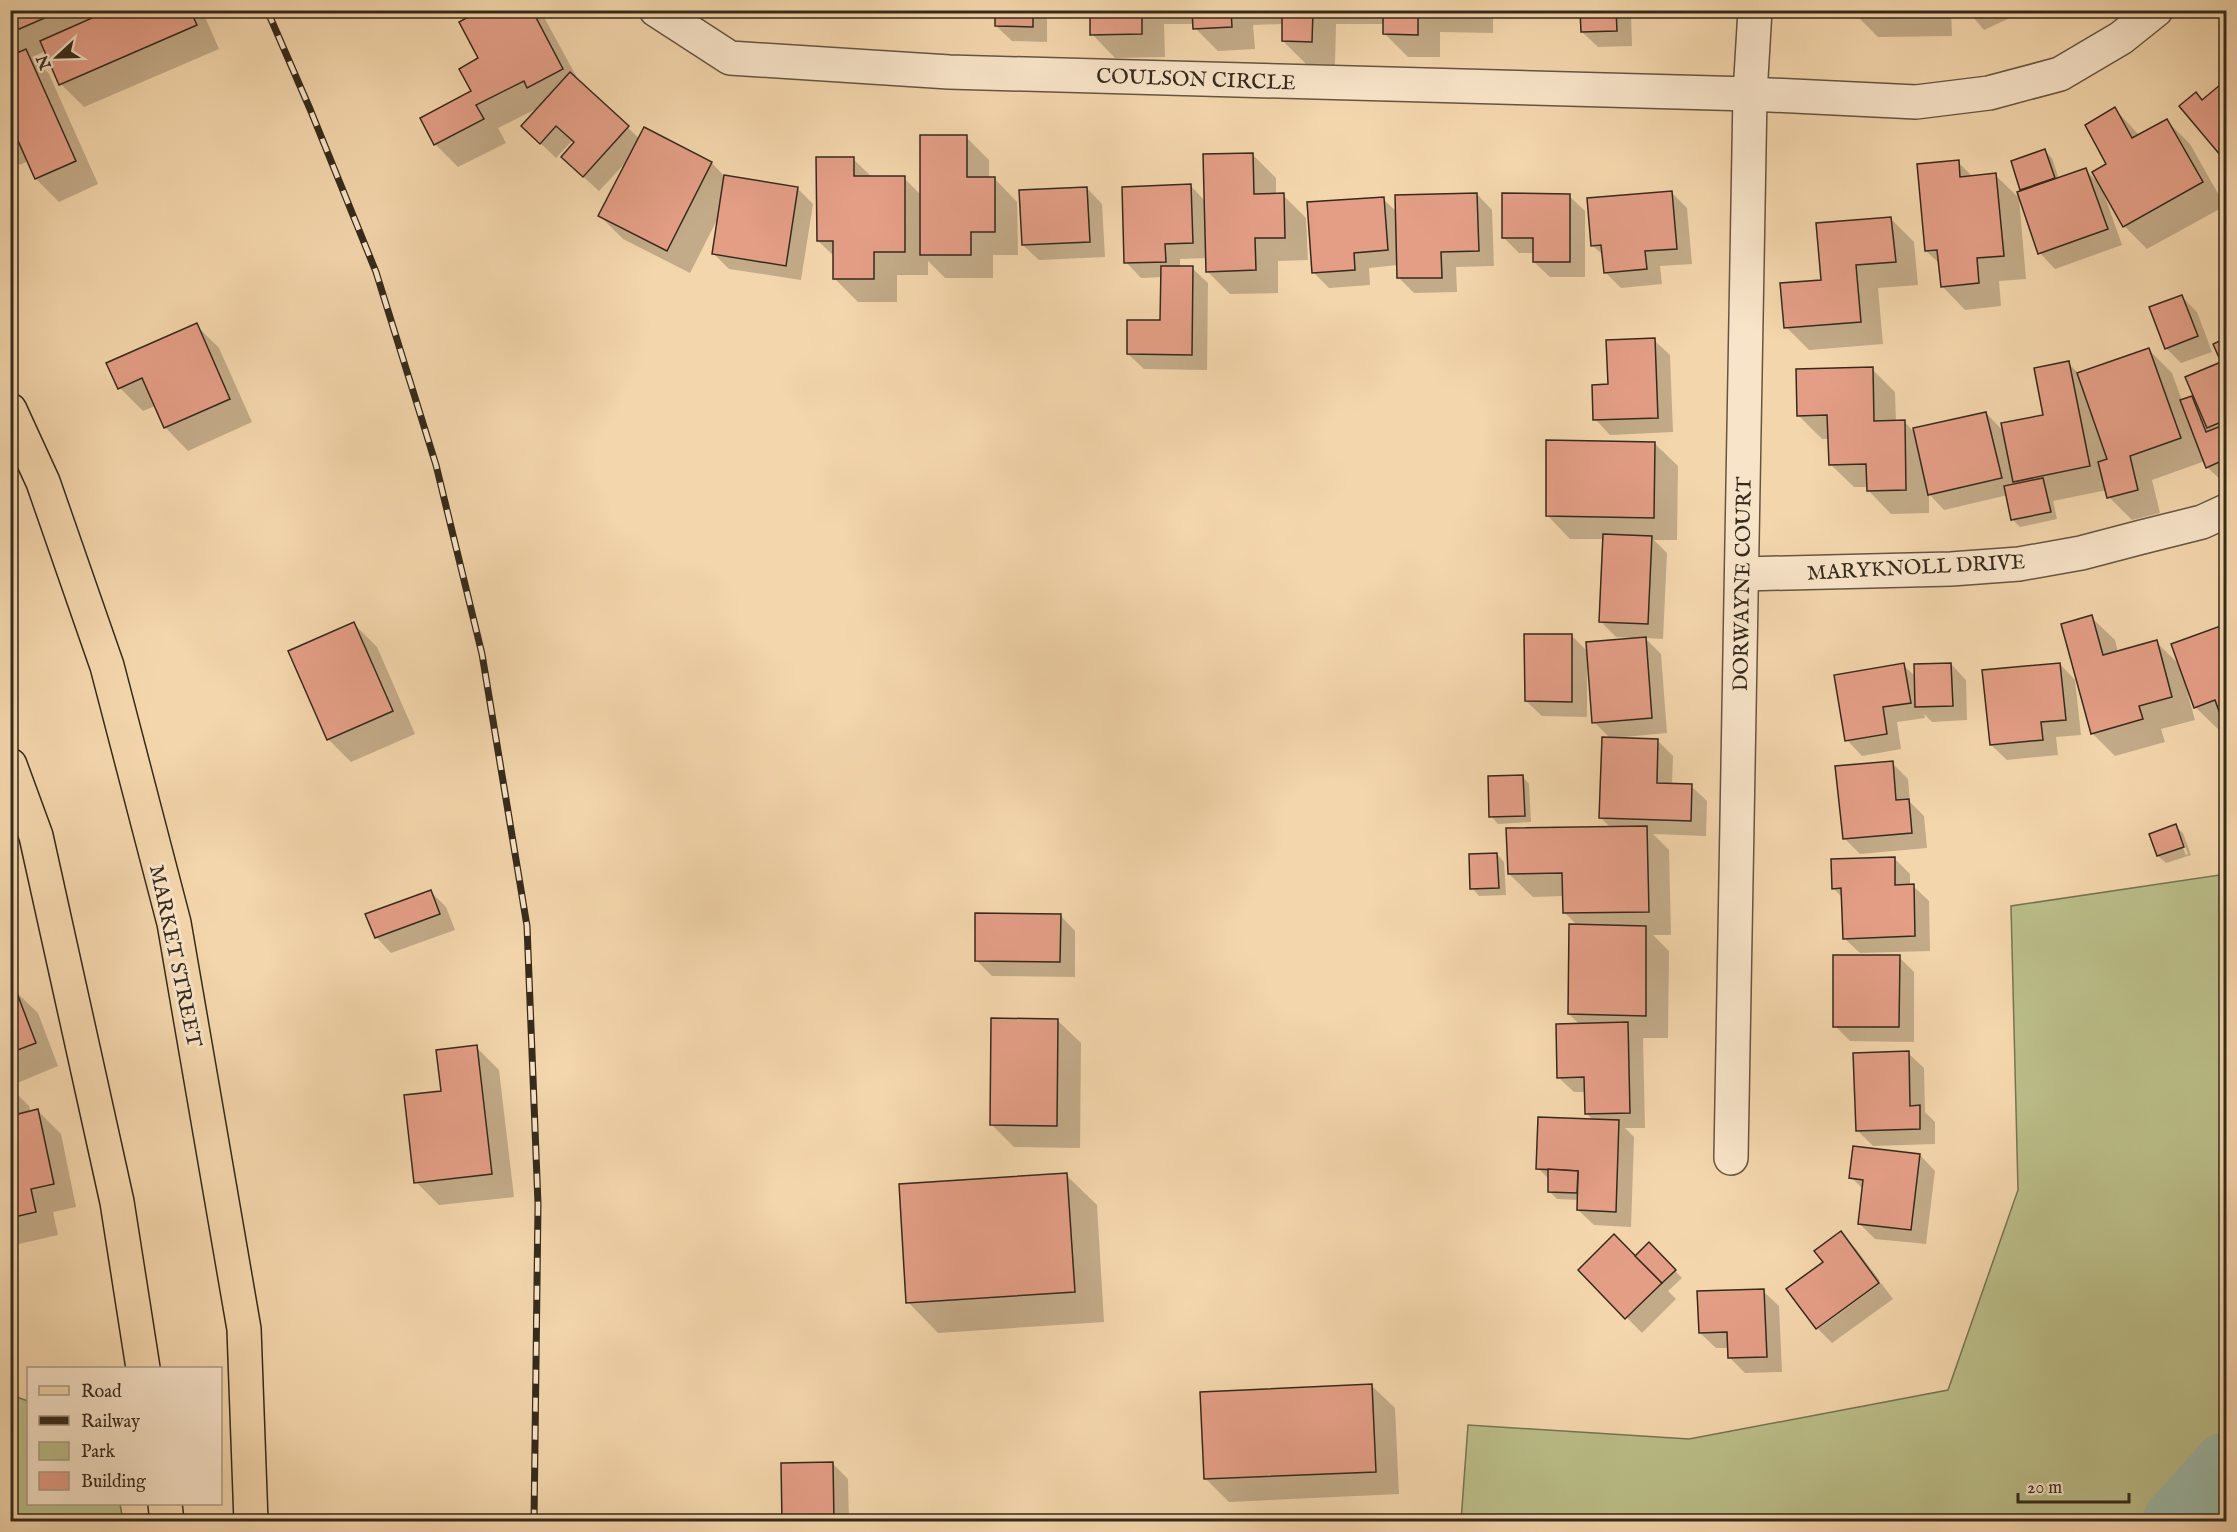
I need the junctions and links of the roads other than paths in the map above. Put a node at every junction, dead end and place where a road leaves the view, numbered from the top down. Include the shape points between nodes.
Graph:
1 (656, 10) edge
2 (1755, 10) edge
3 (2156, 10) edge
4 (1750, 94) junction
5 (10, 410) edge
6 (2226, 511) edge
7 (1743, 574) junction
8 (10, 765) edge
9 (1731, 1158) dead end
10 (143, 1367) edge
11 (165, 1505) edge
12 (167, 1521) edge
13 (251, 1521) edge

1 - 4 street, COULSON CIRCLE via 730,58 949,72
2 - 4 street, DORWAYNE COURT
3 - 4 street, COULSON CIRCLE via 2121,38 2060,74 1989,93 1916,102
4 - 7 street, DORWAYNE COURT
5 - 13 main road, MARKET STREET via 43,482 107,666 174,922 244,1329
6 - 7 street, MARYKNOLL DRIVE via 2202,522 2081,553 2019,564
7 - 9 street, DORWAYNE COURT
8 - 10 main road via 36,836 112,1179
11 - 12 main road

